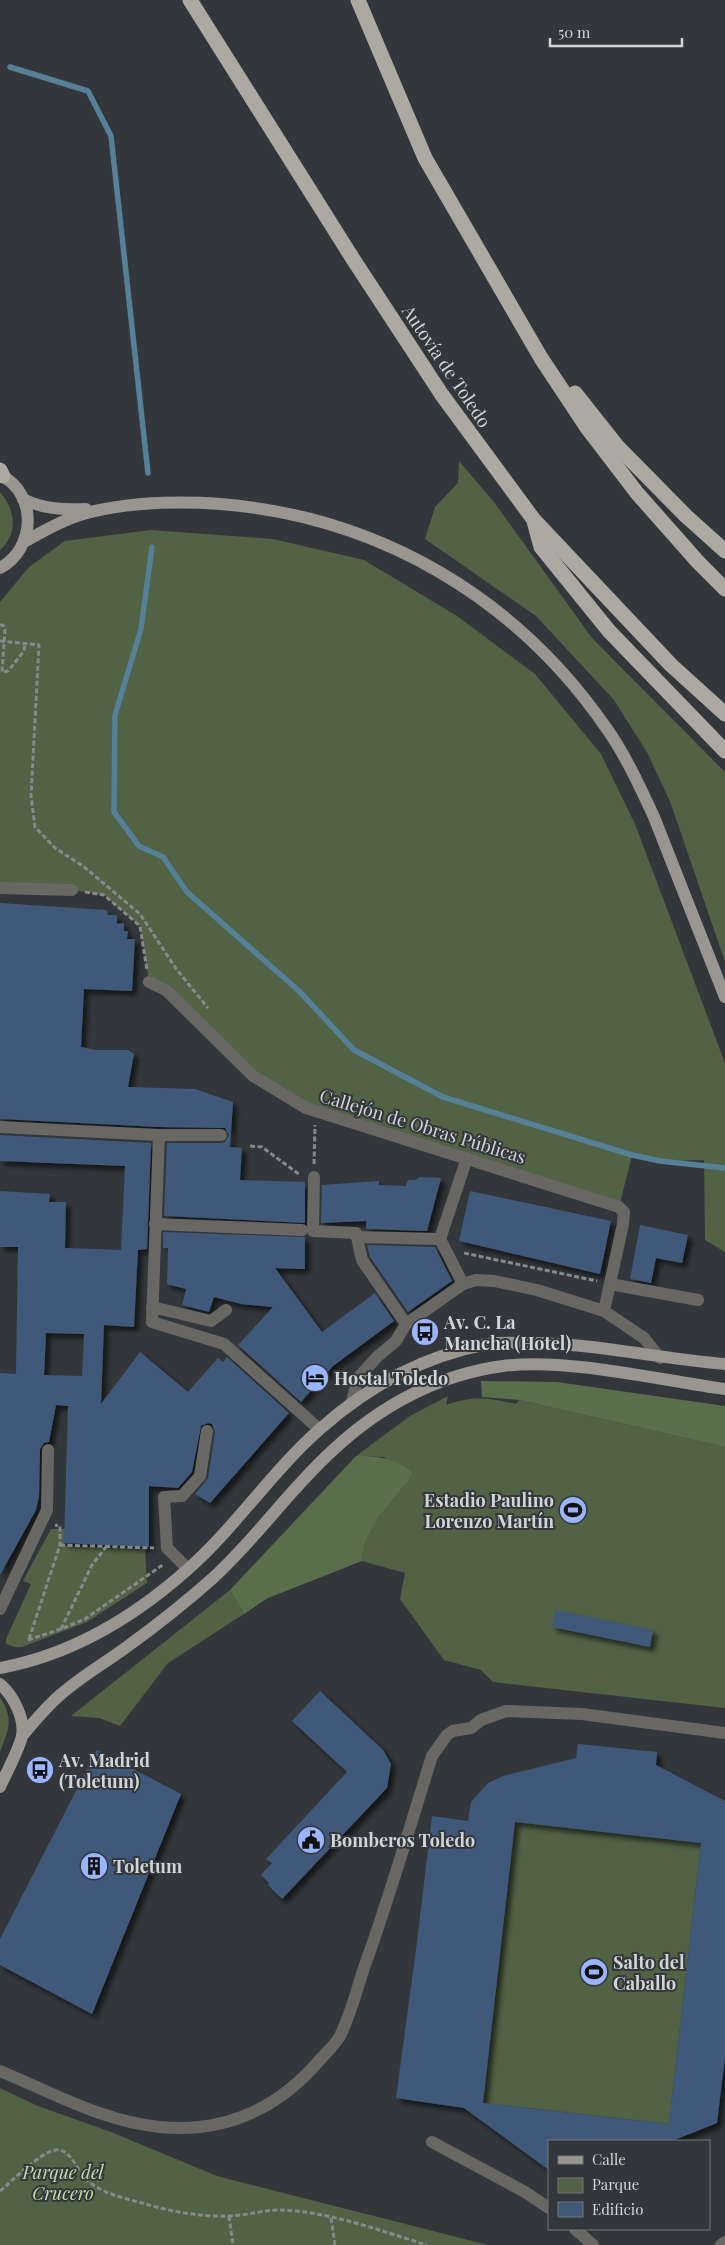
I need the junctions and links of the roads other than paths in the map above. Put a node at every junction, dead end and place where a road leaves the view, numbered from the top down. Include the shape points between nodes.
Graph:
1 (190, 0) edge
2 (358, 0) edge
3 (541, 358) junction
4 (1, 474) edge
5 (23, 498) junction
6 (113, 508) junction
7 (534, 520) junction
8 (24, 542) junction
9 (725, 551) edge
10 (1, 568) edge
11 (725, 589) edge
12 (725, 714) edge
13 (725, 751) edge
14 (0, 888) edge
15 (72, 890) road end
16 (149, 982) road end
17 (725, 997) edge
18 (0, 1127) edge
19 (159, 1135) junction
20 (221, 1135) dead end
21 (467, 1158) junction
22 (310, 1179) road end
23 (155, 1224) junction
24 (302, 1230) dead end
25 (357, 1237) junction
26 (443, 1244) junction
27 (463, 1284) junction
28 (610, 1284) junction
29 (698, 1300) dead end
30 (152, 1307) junction
31 (226, 1310) dead end
32 (604, 1311) junction
33 (406, 1324) junction
34 (660, 1358) junction
35 (725, 1364) edge
36 (725, 1389) edge
37 (352, 1402) junction
38 (319, 1429) junction
39 (207, 1431) dead end
40 (48, 1450) dead end
41 (188, 1569) junction
42 (0, 1609) edge
43 (0, 1668) edge
44 (0, 1684) edge
45 (725, 1733) edge
46 (22, 1736) junction
47 (0, 1787) edge
48 (0, 2070) edge
49 (432, 2142) dead end
50 (548, 2207) edge
51 (576, 2230) edge
52 (725, 2242) edge
53 (593, 2245) edge
54 (721, 2245) edge

1 - 7 highway, Autovía de Toledo via 442,395
2 - 3 highway via 425,158
3 - 9 highway via 573,391 617,446
3 - 11 highway via 637,493
4 - 5 main road
5 - 6 main road via 38,506 69,510
5 - 8 main road via 28,513
6 - 8 main road via 80,515
6 - 17 main road via 206,503 301,516 397,549 464,586 499,611 553,661 609,730 654,817
7 - 12 highway, Autovía de Toledo via 671,665
7 - 13 highway via 541,547 609,631
8 - 10 main road via 15,556
14 - 15 street
16 - 21 street, Callejón de Obras Públicas via 167,991 253,1076 306,1108
18 - 19 street
19 - 20 street
19 - 23 street
21 - 26 street
21 - 28 street, Callejón de Obras Públicas via 619,1207 624,1212
22 - 25 street via 313,1231 356,1233
23 - 24 street
23 - 30 street
25 - 26 street
25 - 33 street via 362,1260
26 - 27 street
27 - 32 street via 476,1280 494,1281
27 - 33 street
28 - 29 street
28 - 32 street, Callejón de Obras Públicas
30 - 31 street via 211,1321
30 - 38 street via 152,1322 224,1344
32 - 34 street via 644,1338
33 - 37 street via 396,1341 358,1378
34 - 35 main road
34 - 37 main road via 577,1345 489,1344 454,1352 407,1370
36 - 46 main road via 542,1365 504,1366 466,1373 430,1385 391,1405 330,1452 218,1573 129,1646 61,1694
37 - 38 main road
38 - 41 main road
39 - 41 street via 200,1476 182,1496 164,1498 172,1552
40 - 42 street via 47,1510
41 - 43 main road via 118,1622 78,1644 37,1660
44 - 46 main road via 12,1696 20,1716
45 - 48 street via 582,1714 506,1710 481,1720 471,1728 447,1735 432,1756 376,1934 339,2038 306,2075 280,2098 258,2110 230,2123 160,2127 105,2114
46 - 47 main road
49 - 50 street
51 - 53 street
52 - 54 street

